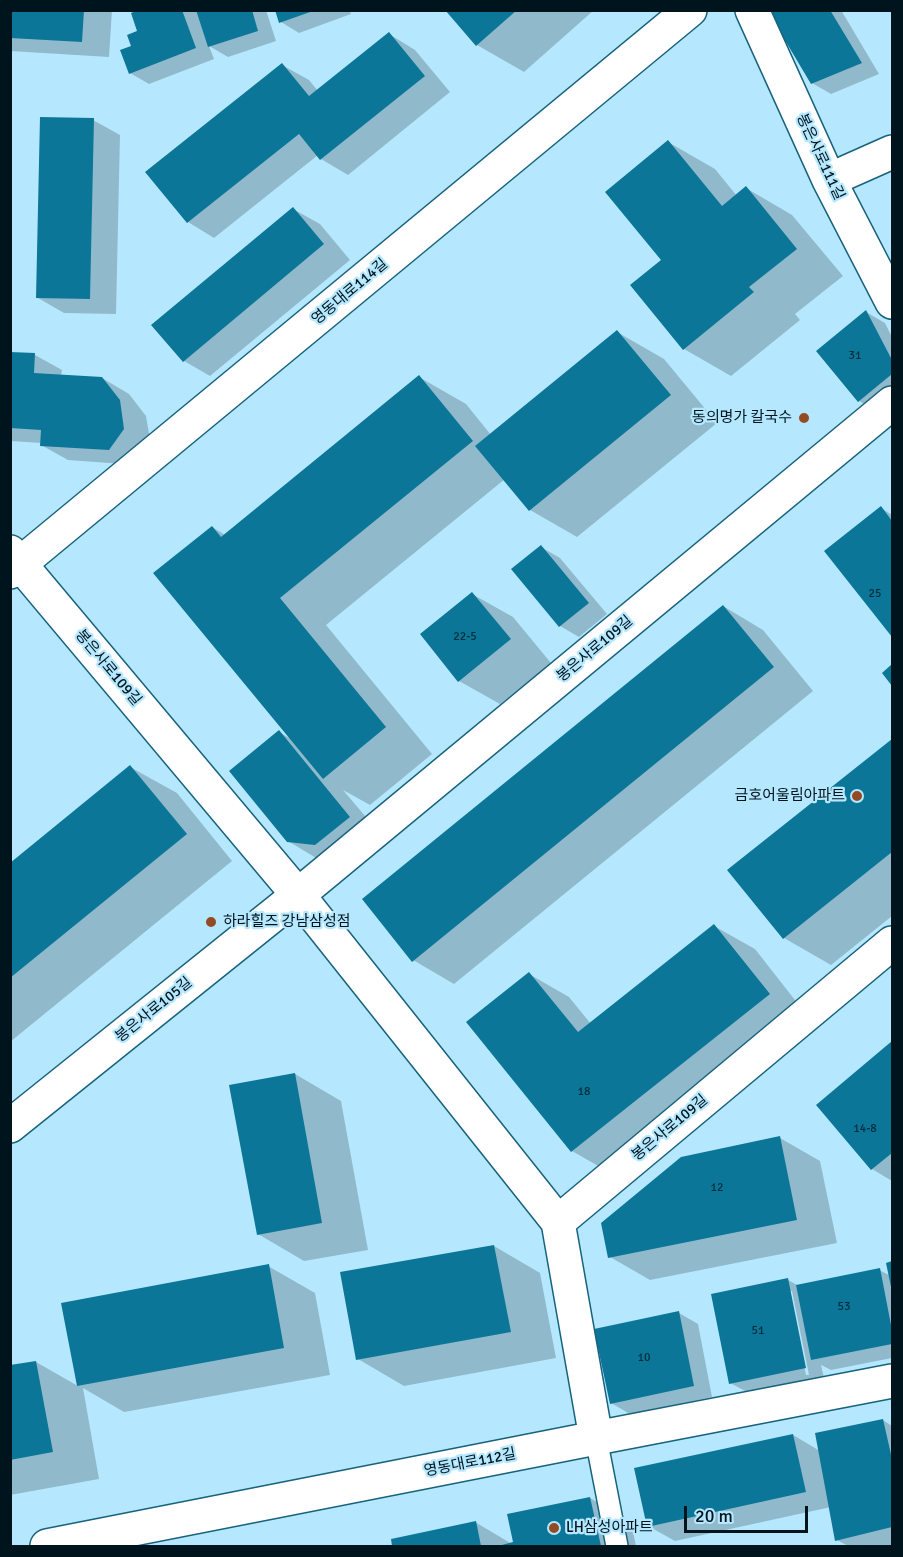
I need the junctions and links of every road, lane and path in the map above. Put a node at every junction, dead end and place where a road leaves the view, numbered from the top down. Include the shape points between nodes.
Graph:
1 (690, 10) edge
2 (752, 10) edge
3 (892, 152) edge
4 (829, 180) junction
5 (892, 302) edge
6 (892, 403) edge
7 (14, 563) edge
8 (298, 895) junction
9 (892, 942) edge
10 (10, 1126) edge
11 (558, 1222) junction
12 (892, 1381) edge
13 (596, 1438) junction
14 (104, 1541) edge
15 (47, 1546) edge
16 (617, 1546) edge

1 - 7 street, 영동대로114길
2 - 4 street, 봉은사로111길
3 - 4 street
4 - 5 street, 봉은사로111길
6 - 8 street, 봉은사로109길
7 - 8 street, 봉은사로109길
8 - 10 street, 봉은사로105길
8 - 11 street, 봉은사로109길
9 - 11 street, 봉은사로109길
11 - 13 street, 봉은사로109길
12 - 13 street, 영동대로112길
13 - 14 street, 영동대로112길
13 - 16 lane, 봉은사로109길
14 - 15 street, 영동대로112길

